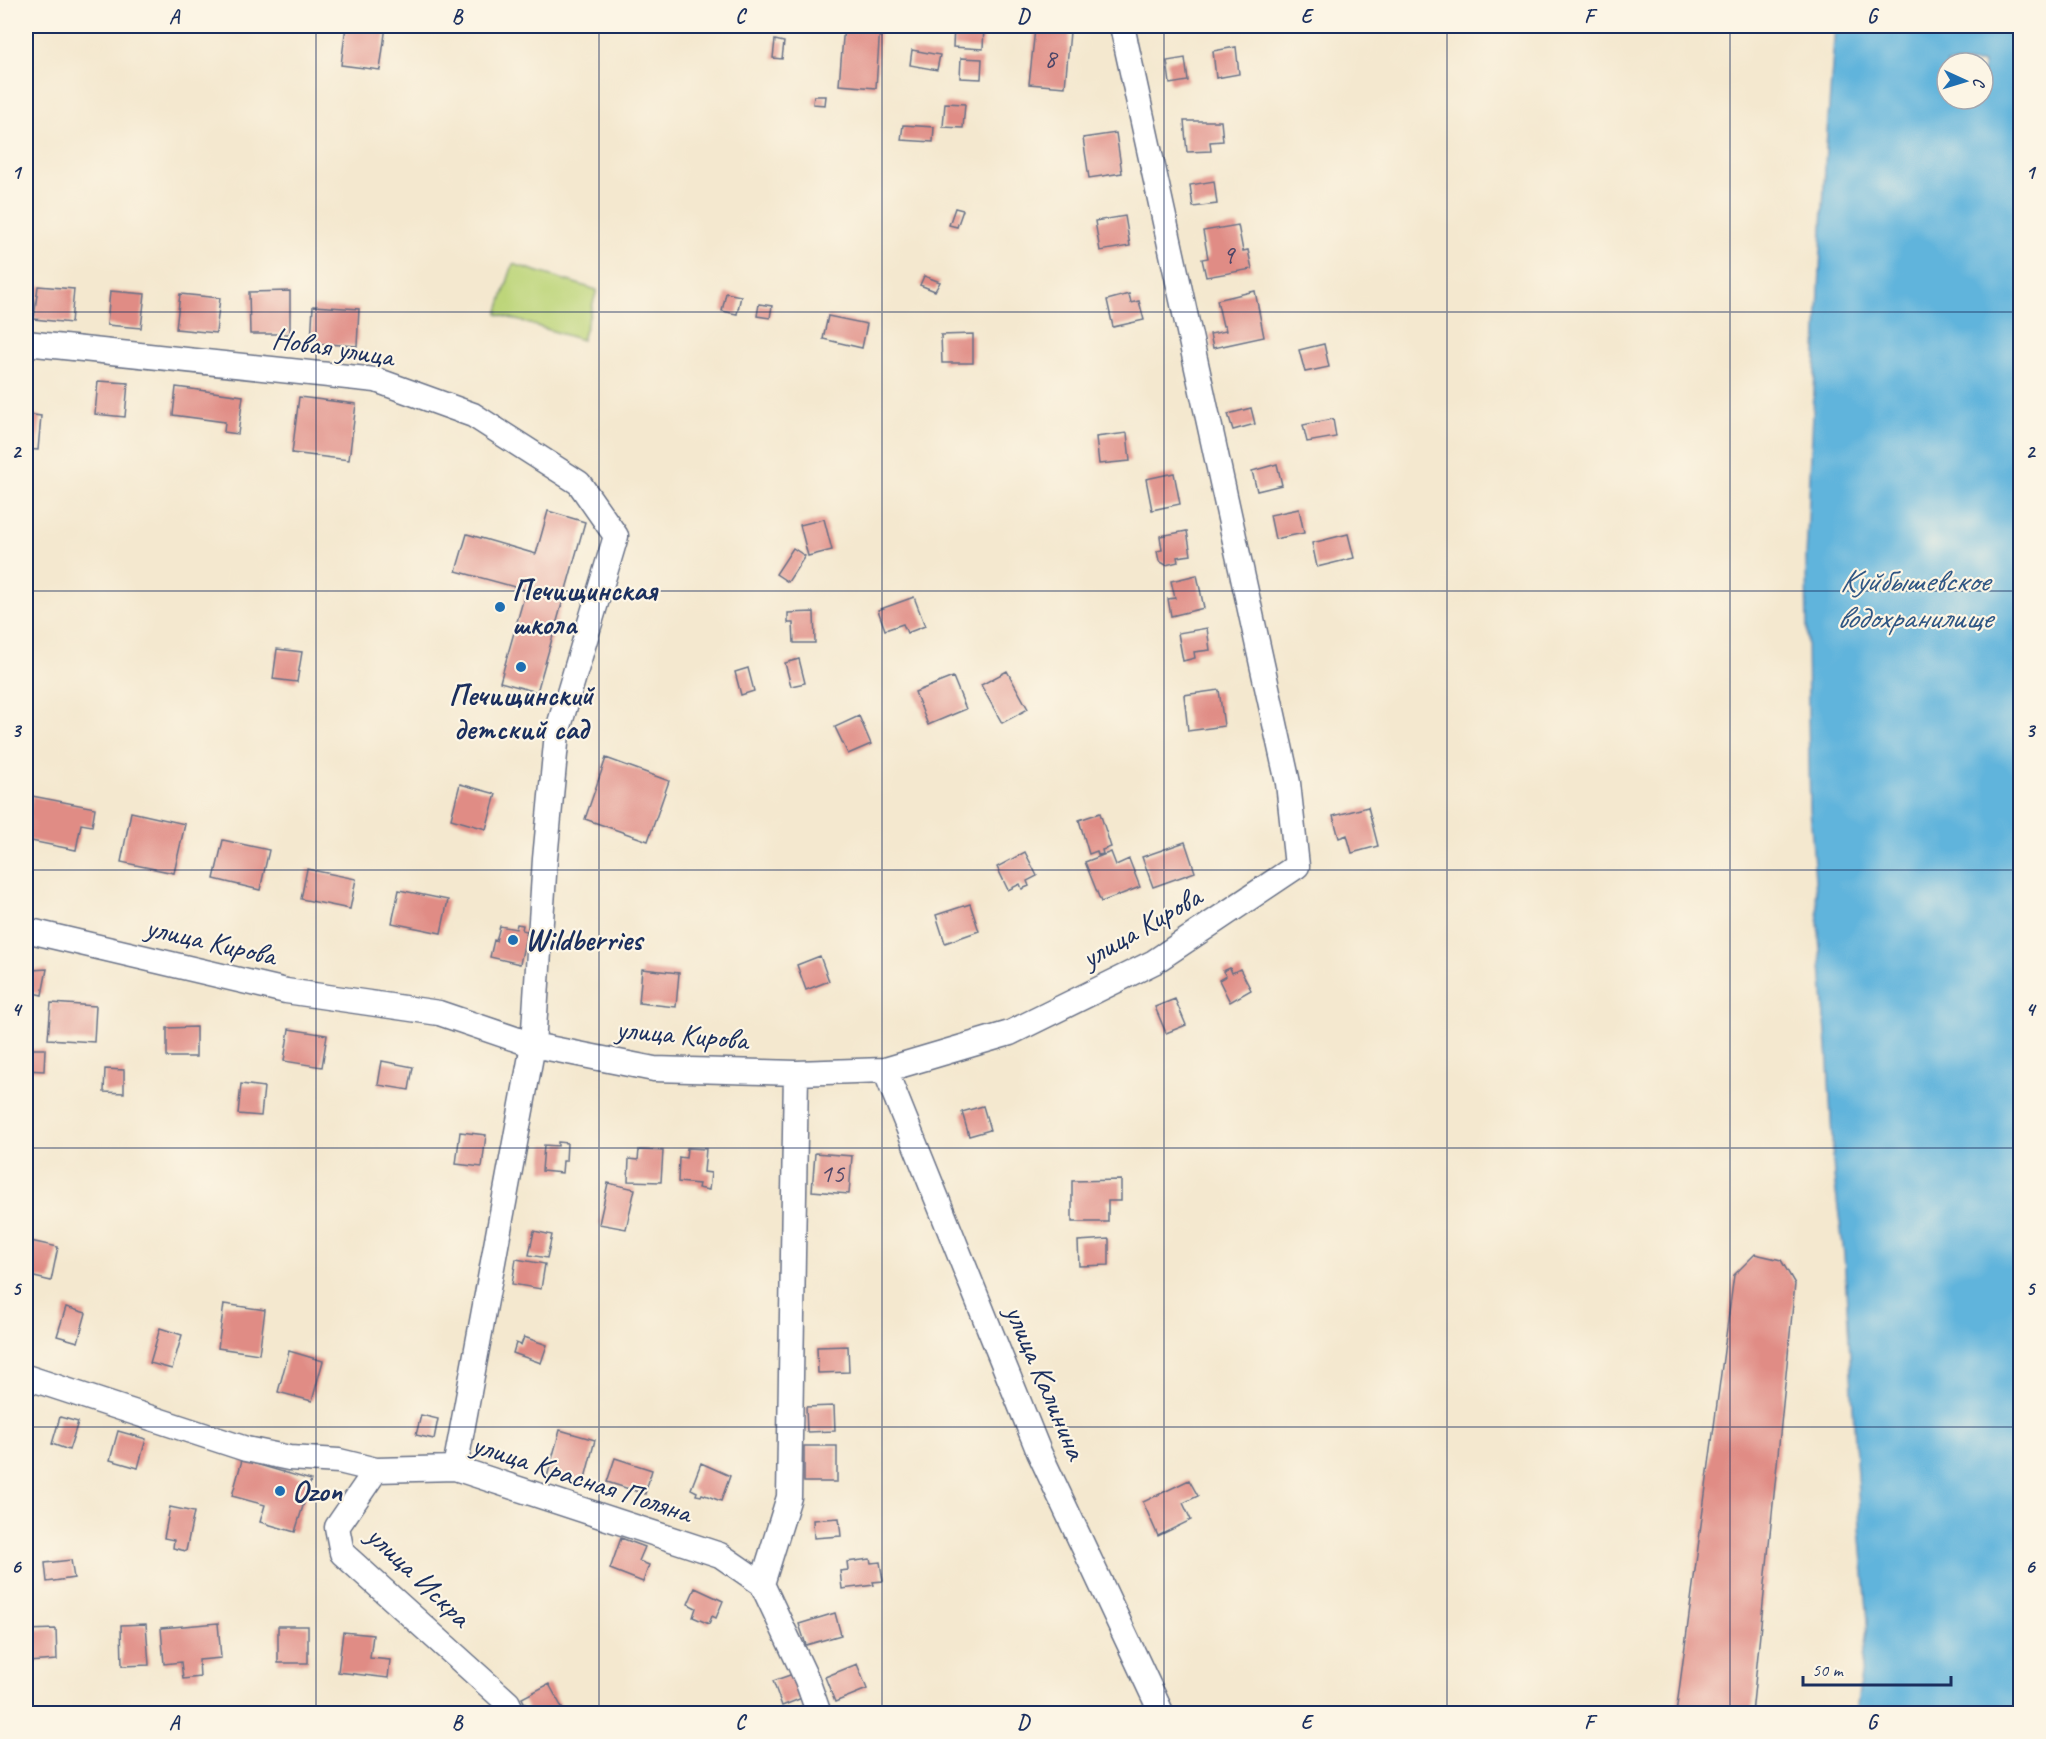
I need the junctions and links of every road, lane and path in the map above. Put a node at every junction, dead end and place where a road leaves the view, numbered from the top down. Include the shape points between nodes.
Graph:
1 (1122, 26) edge
2 (26, 343) edge
3 (26, 930) edge
4 (533, 1045) junction
5 (885, 1070) junction
6 (796, 1073) junction
7 (26, 1377) edge
8 (455, 1468) junction
9 (376, 1470) junction
10 (762, 1584) junction
11 (513, 1713) edge
12 (819, 1713) edge
13 (1162, 1713) edge

1 - 5 street, улица Кирова via 1288,783 1297,866 1154,962 1010,1032
2 - 4 street, Новая улица via 376,380 472,415 579,483 616,536 557,733
3 - 4 street, улица Кирова via 286,991 439,1013
4 - 6 street, улица Кирова via 654,1069
4 - 8 street
5 - 6 street, улица Кирова
5 - 13 street, улица Калинина via 1039,1452
6 - 10 street via 789,1497
7 - 9 street, улица Красная Поляна via 246,1449
8 - 9 street, улица Красная Поляна
8 - 10 street, улица Красная Поляна via 720,1555
9 - 11 street, улица Искра via 337,1527 342,1552 508,1703
10 - 12 street

